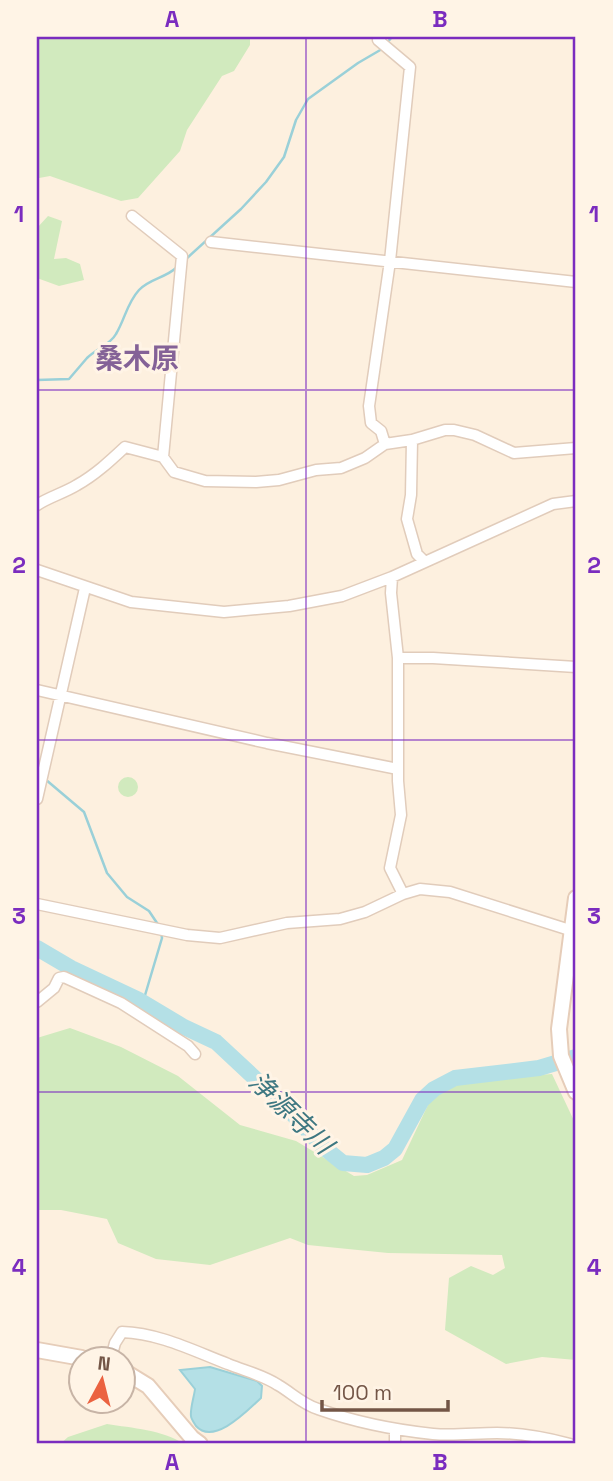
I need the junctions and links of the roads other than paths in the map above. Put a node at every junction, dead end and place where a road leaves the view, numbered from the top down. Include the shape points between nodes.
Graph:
1 (379, 38) edge
2 (132, 216) dead end
3 (211, 242) dead end
4 (390, 261) junction
5 (576, 282) edge
6 (412, 440) junction
7 (385, 444) junction
8 (576, 448) edge
9 (163, 457) junction
10 (576, 501) edge
11 (37, 505) edge
12 (424, 561) junction
13 (37, 570) edge
14 (392, 577) junction
15 (85, 588) junction
16 (398, 659) junction
17 (576, 667) edge
18 (37, 690) edge
19 (60, 695) junction
20 (398, 769) junction
21 (37, 799) edge
22 (403, 894) junction
23 (576, 898) edge
24 (37, 904) edge
25 (574, 931) edge
26 (37, 1002) edge
27 (195, 1055) dead end
28 (574, 1087) edge
29 (114, 1344) edge
30 (37, 1350) edge
31 (66, 1356) edge
32 (136, 1379) edge
33 (395, 1429) junction
34 (200, 1444) edge
35 (395, 1444) edge
36 (570, 1444) edge

1 - 4 street via 410,67
2 - 9 street via 182,256
3 - 4 street
4 - 5 street
4 - 7 street via 369,407 371,423 381,431
6 - 7 street
6 - 8 street via 454,430 514,453
6 - 12 street via 407,519 417,554
7 - 9 street via 341,468 256,482 205,481 174,472
9 - 11 street via 125,447 74,487
10 - 12 street via 553,504
12 - 14 street
13 - 15 street
14 - 15 street via 318,602 224,612 131,602
14 - 16 street
15 - 19 street
16 - 17 street
16 - 20 street
18 - 19 street
19 - 20 street
19 - 21 street
20 - 22 street via 401,816 390,868
22 - 24 street via 340,919 287,923 220,938
22 - 25 street via 420,889 450,892
23 - 25 street
25 - 28 street via 560,1010 561,1056
26 - 27 street via 64,977 121,1003
29 - 33 street via 122,1332 168,1341 261,1376 317,1409
30 - 31 street
32 - 34 street
33 - 35 street
33 - 36 street via 500,1433

